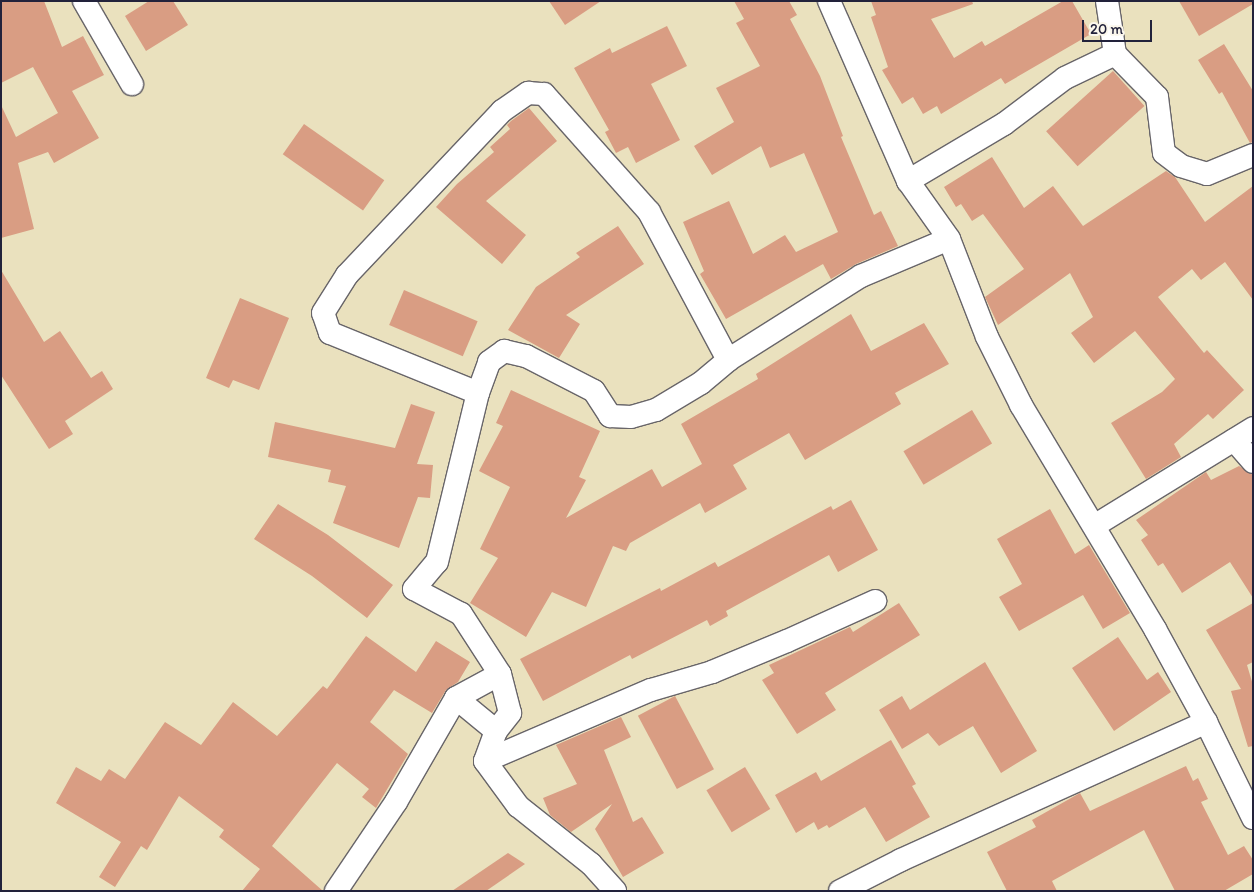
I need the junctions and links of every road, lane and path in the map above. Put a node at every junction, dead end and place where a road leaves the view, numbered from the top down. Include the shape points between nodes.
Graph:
1 (84, 1) edge
2 (830, 1) edge
3 (1107, 1) edge
4 (1115, 54) junction
5 (132, 84) dead end
6 (1253, 155) edge
7 (908, 181) junction
8 (949, 239) junction
9 (728, 360) junction
10 (478, 393) junction
11 (1243, 434) edge
12 (1253, 462) edge
13 (1094, 526) junction
14 (875, 601) dead end
15 (500, 674) junction
16 (456, 698) junction
17 (1206, 722) junction
18 (496, 731) junction
19 (485, 761) junction
20 (1253, 818) edge
21 (336, 891) edge
22 (615, 891) edge
23 (840, 891) edge

1 - 5 street
2 - 7 street
3 - 4 street
4 - 6 street via 1157,98 1164,153 1181,166 1207,174
4 - 7 street via 1065,78 1004,124
7 - 8 street
8 - 9 street via 862,276
8 - 13 street via 987,337 1017,397
9 - 10 street via 701,383 656,410 631,417 610,416 594,391 526,356 504,351 489,362
9 - 10 street via 649,212 544,94 528,93 502,111 353,268 323,313 330,332
10 - 15 street via 437,562 414,588 461,614
11 - 12 street
11 - 13 street
13 - 17 street
14 - 19 street via 712,672 651,690
15 - 16 street
15 - 18 street via 510,713
16 - 18 street
16 - 21 street via 396,802
17 - 20 street
17 - 23 street via 901,860
18 - 19 street
19 - 22 street via 518,806 590,864

